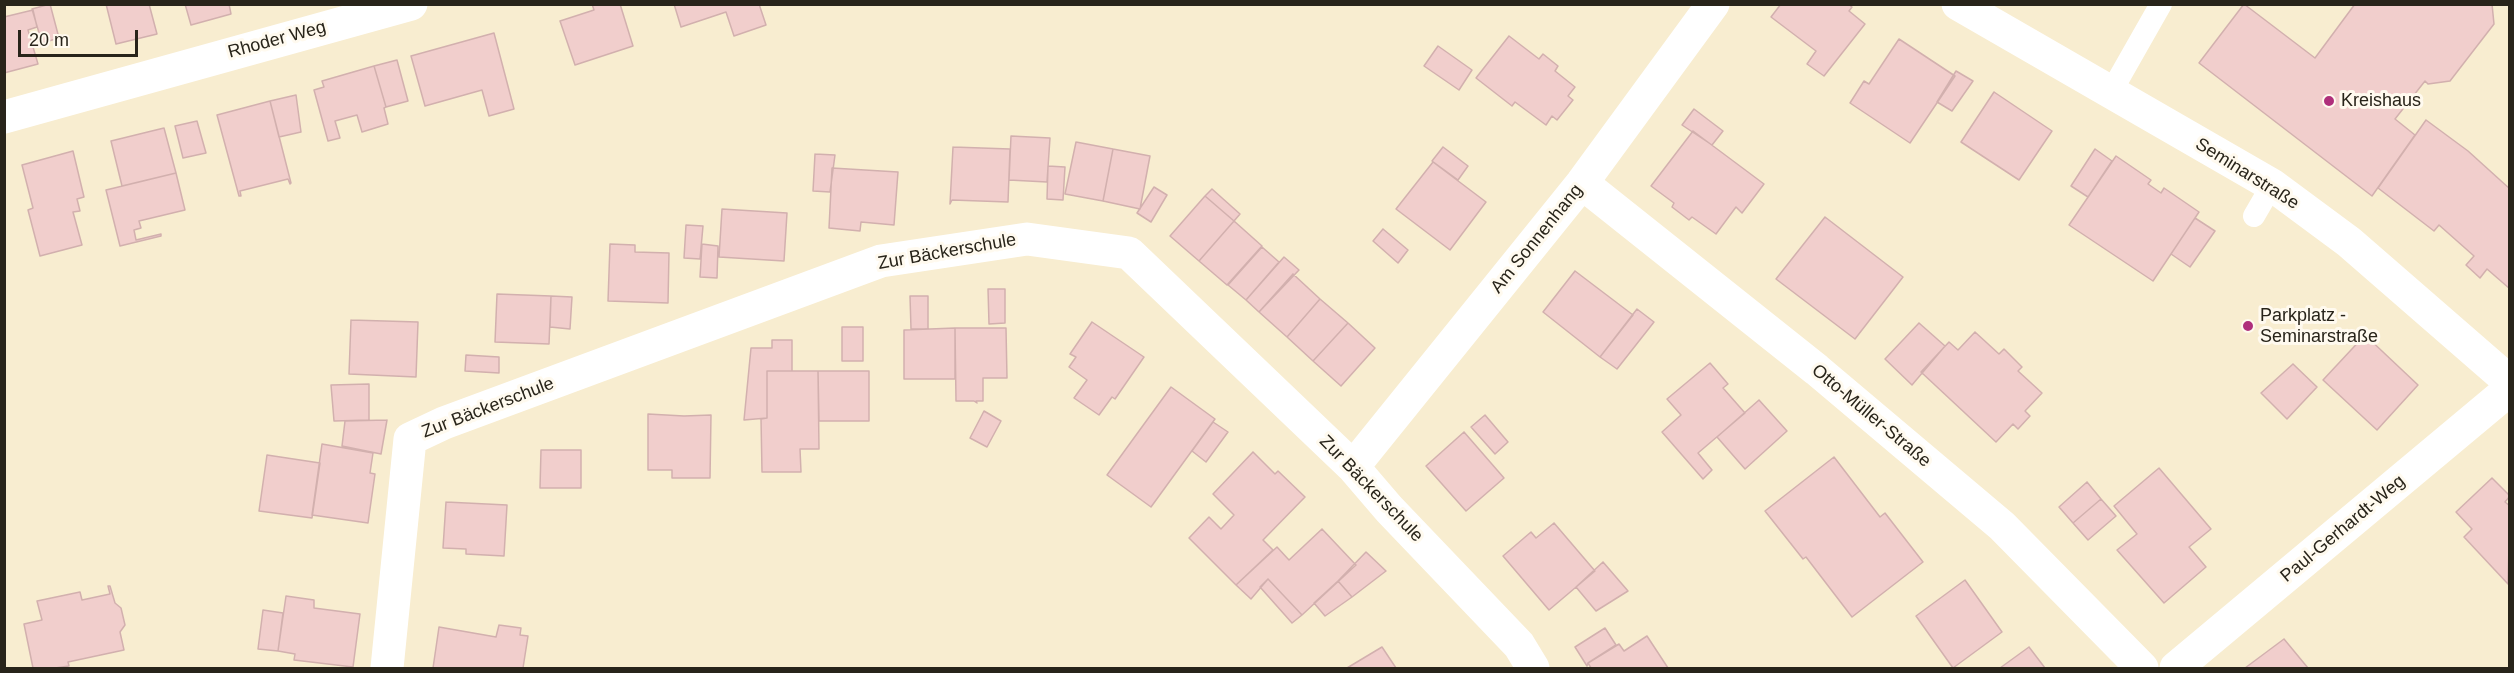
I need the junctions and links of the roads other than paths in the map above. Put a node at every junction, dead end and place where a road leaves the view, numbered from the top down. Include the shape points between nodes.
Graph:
1 (411, 4) edge
2 (1713, 4) edge
3 (1958, 4) edge
4 (2161, 4) edge
5 (2111, 92) junction
6 (4, 117) edge
7 (1582, 183) junction
8 (2272, 185) junction
9 (2254, 216) dead end
10 (2510, 382) edge
11 (2510, 389) edge
12 (1353, 467) junction
13 (387, 669) edge
14 (1533, 669) edge
15 (2142, 669) edge
16 (2176, 669) edge

1 - 6 street, Rhoder Weg
2 - 7 street, Am Sonnenhang
3 - 5 street, Seminarstraße
4 - 5 lane
5 - 8 street, Seminarstraße
7 - 12 street, Am Sonnenhang
7 - 15 street, Otto-Müller-Straße via 1817,370 2002,526
8 - 9 lane
8 - 10 street, Seminarstraße via 2349,242
11 - 16 street, Paul-Gerhardt-Weg
12 - 13 street, Zur Bäckerschule via 1129,253 1028,239 881,261 444,423 410,440
12 - 14 street, Zur Bäckerschule via 1519,645

